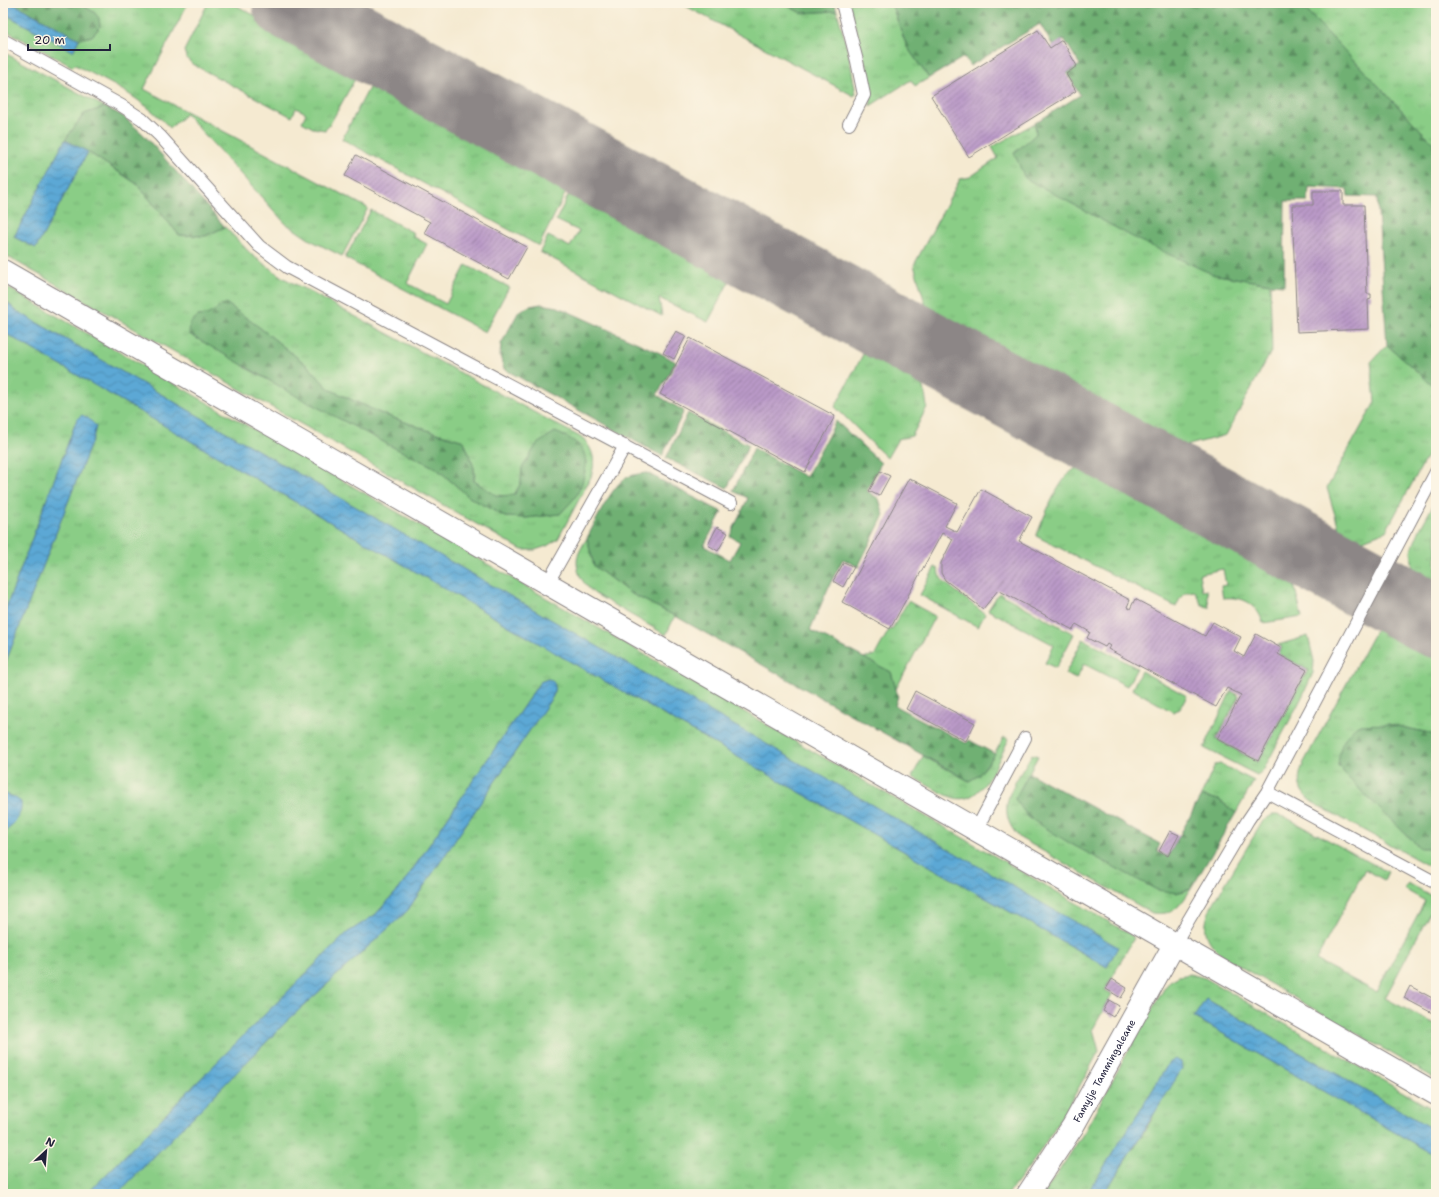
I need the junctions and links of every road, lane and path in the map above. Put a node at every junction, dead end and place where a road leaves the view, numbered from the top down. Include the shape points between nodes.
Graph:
1 (842, 3) edge
2 (3, 40) edge
3 (849, 124) dead end
4 (3, 271) edge
5 (624, 446) junction
6 (1436, 472) edge
7 (731, 503) dead end
8 (548, 584) junction
9 (1025, 738) dead end
10 (1267, 792) junction
11 (976, 830) junction
12 (1436, 883) edge
13 (1175, 943) junction
14 (1436, 1094) edge
15 (1028, 1194) edge

1 - 3 lane via 864,94
2 - 5 lane via 142,119 259,246 287,266
4 - 8 street
5 - 7 lane
5 - 8 lane
6 - 10 lane
8 - 11 street
9 - 11 lane
10 - 12 lane
10 - 13 lane
11 - 13 street
13 - 14 street
13 - 15 street, Famylje Tammingaleane via 1073,1126

